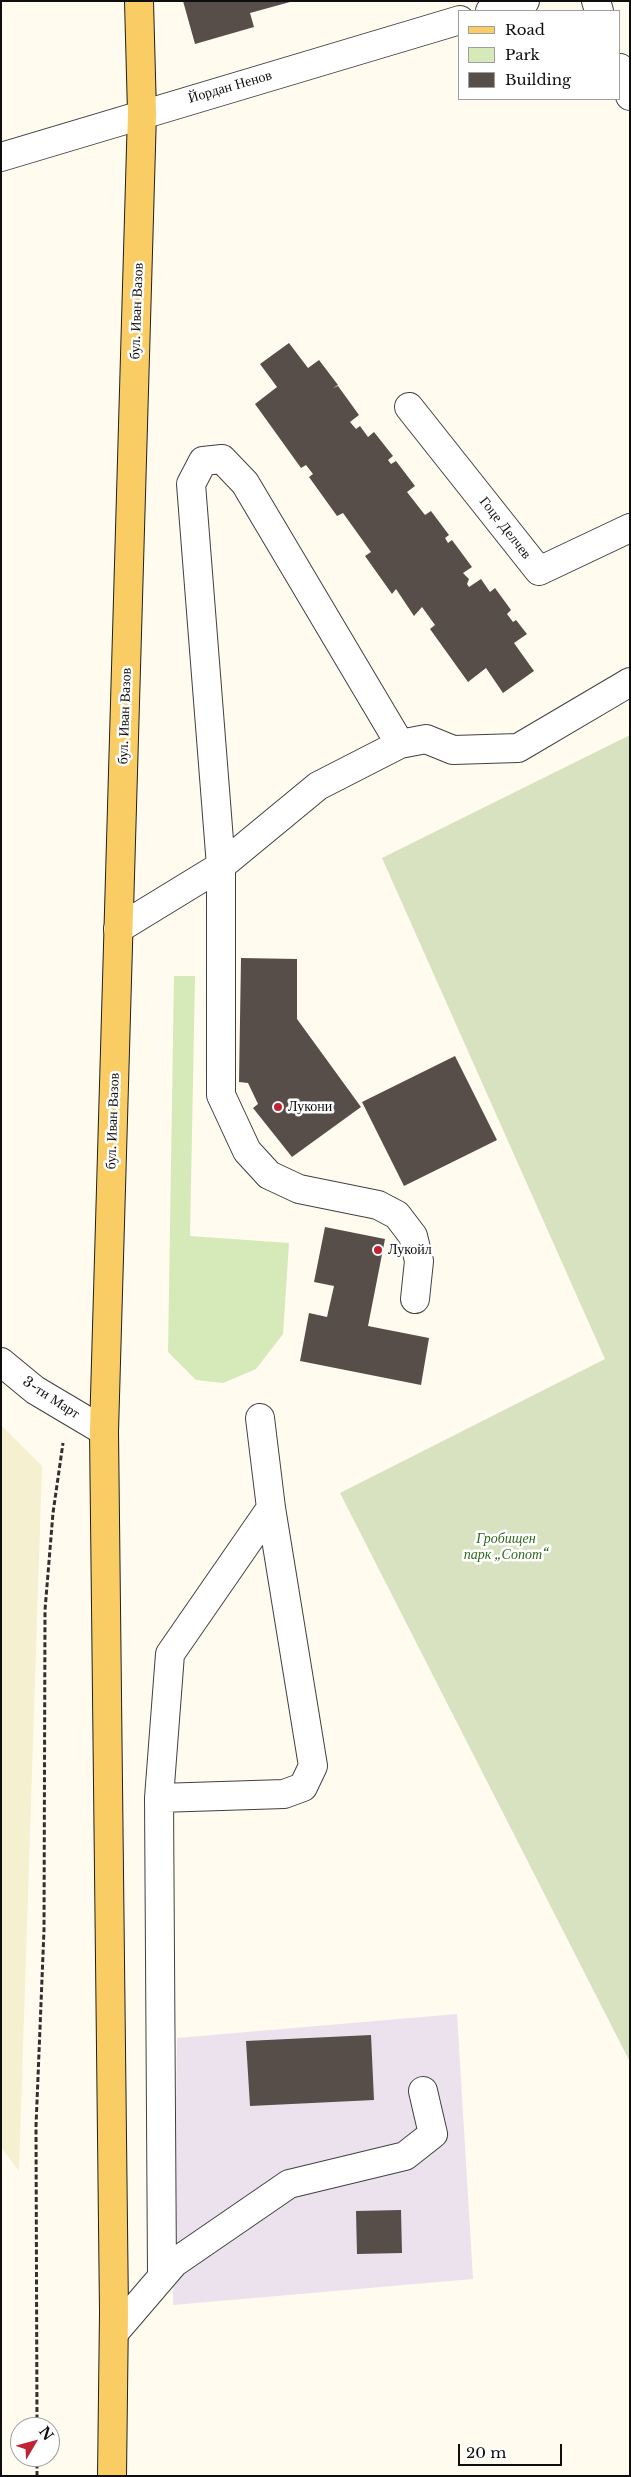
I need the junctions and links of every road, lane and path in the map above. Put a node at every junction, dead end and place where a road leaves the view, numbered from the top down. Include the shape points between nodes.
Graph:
1 (139, 1) edge
2 (524, 1) edge
3 (493, 10) edge
4 (458, 21) edge
5 (621, 71) edge
6 (630, 96) edge
7 (142, 113) junction
8 (1, 157) edge
9 (410, 407) dead end
10 (630, 528) edge
11 (630, 682) edge
12 (400, 744) junction
13 (221, 866) junction
14 (118, 929) junction
15 (415, 1298) dead end
16 (1, 1362) edge
17 (68, 1411) junction
18 (260, 1418) dead end
19 (104, 1431) junction
20 (271, 1508) junction
21 (158, 1798) junction
22 (423, 2091) dead end
23 (162, 2275) junction
24 (114, 2333) junction
25 (37, 2417) edge
26 (112, 2476) edge

1 - 7 main road, бул. Иван Вазов
2 - 3 street
4 - 7 street, Йордан Ненов
5 - 6 street
7 - 8 street, Йордан Ненов
7 - 14 main road, бул. Иван Вазов
9 - 10 street, Гоце Делчев via 539,571
11 - 12 street via 518,748 453,750 426,739
12 - 13 street via 318,786
12 - 13 street via 245,483 222,459 203,460 191,484
13 - 14 street
13 - 15 street via 221,1095 247,1151 269,1175 298,1189 378,1205 397,1215 413,1236 419,1261
14 - 19 main road, бул. Иван Вазов
16 - 17 street, 3-ти Март via 35,1390
17 - 19 street, 3-ти Март
17 - 25 path via 53,1513 45,1610 44,1930 36,2126
18 - 20 street
19 - 24 main road, бул. Иван Вазов
20 - 21 street via 170,1654
20 - 21 street via 313,1766 304,1787 284,1794
21 - 23 street
22 - 23 street via 433,2134 405,2156 289,2184 174,2263
23 - 24 street
24 - 26 main road, бул. Иван Вазов

